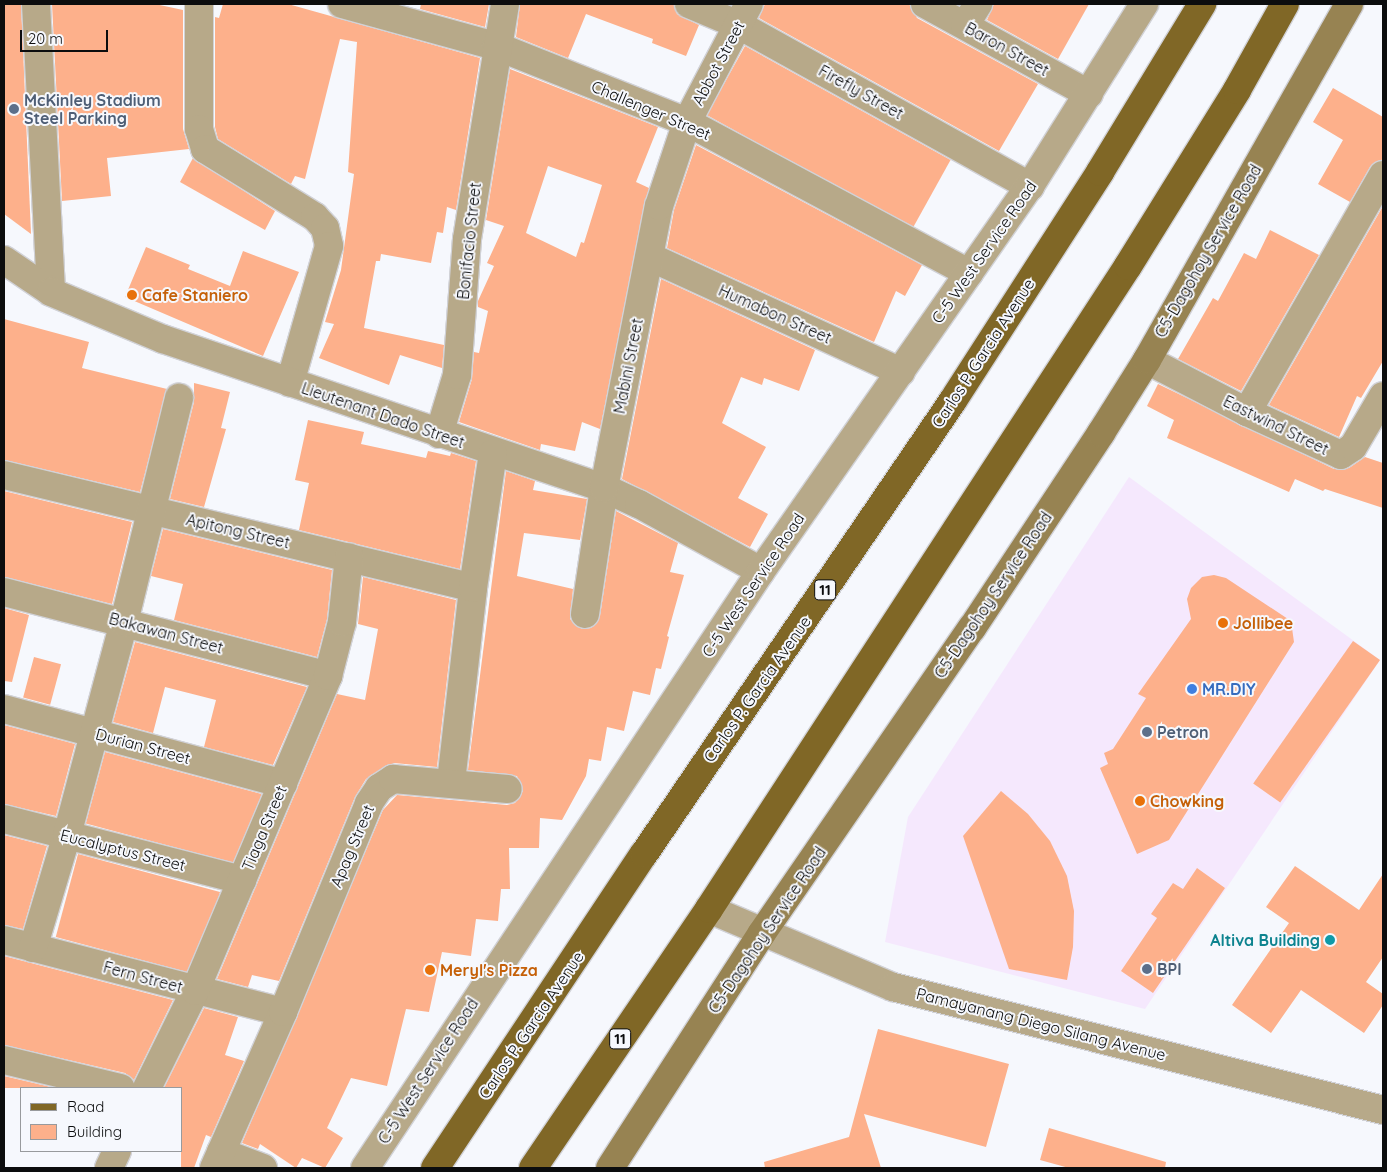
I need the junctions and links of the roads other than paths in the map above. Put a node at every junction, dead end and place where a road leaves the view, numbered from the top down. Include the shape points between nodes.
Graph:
1 (36, 4) edge
2 (199, 4) edge
3 (342, 4) edge
4 (505, 4) edge
5 (689, 4) edge
6 (925, 4) edge
7 (1144, 4) edge
8 (1202, 4) edge
9 (1285, 4) edge
10 (1349, 4) edge
11 (744, 14) edge
12 (972, 14) edge
13 (496, 46) junction
14 (1089, 94) junction
15 (687, 122) junction
16 (1383, 175) edge
17 (1030, 186) junction
18 (650, 257) junction
19 (4, 260) edge
20 (969, 273) junction
21 (50, 292) junction
22 (1146, 360) junction
23 (901, 372) junction
24 (290, 383) junction
25 (1383, 396) edge
26 (179, 398) dead end
27 (1247, 412) junction
28 (438, 434) junction
29 (493, 453) junction
30 (4, 475) edge
31 (604, 488) junction
32 (152, 511) junction
33 (349, 557) junction
34 (761, 571) junction
35 (473, 588) junction
36 (4, 592) edge
37 (585, 614) dead end
38 (124, 622) junction
39 (328, 676) junction
40 (4, 709) edge
41 (95, 733) junction
42 (452, 782) junction
43 (283, 784) junction
44 (508, 789) dead end
45 (4, 819) edge
46 (67, 835) junction
47 (242, 880) junction
48 (709, 909) junction
49 (762, 933) junction
50 (4, 940) edge
51 (33, 948) junction
52 (195, 991) junction
53 (283, 1012) junction
54 (4, 1060) edge
55 (117, 1087) edge
56 (147, 1087) edge
57 (1383, 1110) edge
58 (117, 1152) edge
59 (217, 1160) edge
60 (109, 1168) edge
61 (263, 1168) edge
62 (364, 1168) edge
63 (435, 1168) edge
64 (533, 1168) edge
65 (610, 1168) edge

1 - 21 street
2 - 24 street via 199,129 205,149 315,217 324,228 329,246
3 - 13 street, Challenger Street
4 - 13 street, Bonifacio Street
5 - 11 street, Firefly Street
6 - 12 street, Baron Street
7 - 14 street, C-5 West Service Road
8 - 63 main road, Carlos P. Garcia Avenue / 11 via 1100,172 952,402
9 - 48 main road, 11 via 1237,90 1128,266
10 - 22 main road, C5-Dagohoy Service Road
11 - 15 street, Abbot Street
11 - 17 street, Firefly Street
12 - 14 street, Baron Street
13 - 15 street, Challenger Street
13 - 28 street, Bonifacio Street via 467,239 457,375
14 - 17 street, C-5 West Service Road
15 - 18 street, Mabini Street via 659,206
15 - 20 street, Challenger Street
16 - 27 street
17 - 20 street, C-5 West Service Road
18 - 23 street, Humabon Street
18 - 31 street, Mabini Street
19 - 21 street, Lieutenant Dado Street
20 - 23 street, C-5 West Service Road
21 - 24 street, Lieutenant Dado Street via 163,339
22 - 27 street, Eastwind Street
22 - 49 main road, C5-Dagohoy Service Road via 972,628
23 - 34 street, C-5 West Service Road
24 - 28 street, Lieutenant Dado Street
25 - 27 street, Eastwind Street via 1353,447 1341,455
26 - 32 street
28 - 29 street, Lieutenant Dado Street
29 - 31 street, Lieutenant Dado Street
29 - 35 street
30 - 32 street, Apitong Street
31 - 34 street, Lieutenant Dado Street
31 - 37 street, Mabini Street
32 - 33 street, Apitong Street
32 - 38 street
33 - 35 street, Apitong Street
33 - 39 street, Tiaga Street via 342,622
34 - 62 street, C-5 West Service Road
35 - 42 street
36 - 38 street, Bakawan Street
38 - 39 street, Bakawan Street
38 - 41 street
39 - 43 street, Tiaga Street
40 - 41 street, Durian Street
41 - 43 street, Durian Street
41 - 46 street
42 - 44 street, Apag Street
42 - 53 street, Apag Street via 393,779 378,788
43 - 47 street, Tiaga Street
45 - 46 street, Eucalyptus Street
46 - 47 street, Eucalyptus Street
46 - 51 street
47 - 52 street, Tiaga Street
48 - 49 street, Pamayanang Diego Silang Avenue
48 - 64 main road, 11
49 - 57 street, Pamayanang Diego Silang Avenue via 893,987
49 - 65 main road, C5-Dagohoy Service Road
50 - 51 street, Fern Street
51 - 52 street, Fern Street
52 - 53 street, Fern Street
52 - 56 street, Tiaga Street
53 - 59 street, Apag Street
54 - 55 street
58 - 60 street
59 - 61 street

